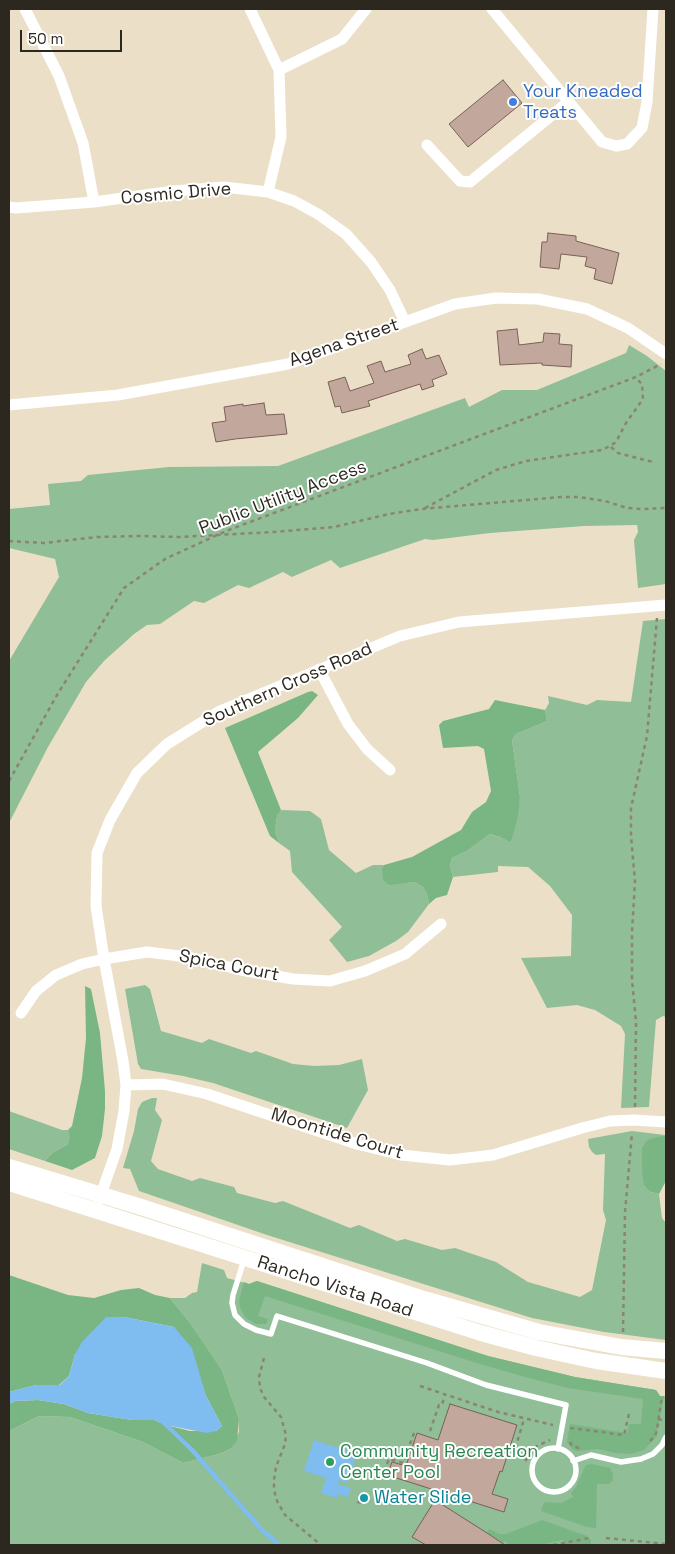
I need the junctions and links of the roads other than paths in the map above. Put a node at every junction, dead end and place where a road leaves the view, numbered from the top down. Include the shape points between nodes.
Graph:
1 (25, 9) edge
2 (250, 9) edge
3 (366, 9) edge
4 (492, 9) edge
5 (653, 9) edge
6 (279, 70) junction
7 (568, 102) junction
8 (427, 145) dead end
9 (268, 192) junction
10 (94, 202) junction
11 (9, 207) edge
12 (405, 322) junction
13 (666, 354) edge
14 (9, 406) edge
15 (662, 606) edge
16 (319, 669) junction
17 (390, 770) dead end
18 (441, 924) dead end
19 (104, 959) junction
20 (20, 1013) dead end
21 (126, 1085) junction
22 (666, 1122) edge
23 (9, 1167) edge
24 (9, 1183) edge
25 (101, 1194) junction
26 (96, 1211) junction
27 (245, 1258) junction
28 (666, 1351) edge
29 (666, 1371) edge
30 (666, 1437) edge
31 (558, 1450) junction
32 (573, 1461) junction

1 - 10 street via 59,76 83,143
2 - 6 street
3 - 6 street via 342,39
4 - 7 street
5 - 7 street via 647,102 642,128 635,137 627,144 616,146 602,142
6 - 9 street via 281,137
7 - 8 street via 470,182 460,181
9 - 10 street, Cosmic Drive via 224,187
9 - 12 street, Cosmic Drive via 294,201 346,234 390,290
10 - 11 street, Cosmic Drive
12 - 13 street, Agena Street via 455,304 496,298 538,299 587,309 628,328
12 - 14 street, Agena Street via 288,364 118,395
15 - 16 street, Southern Cross Road via 459,622 400,636
16 - 17 street via 348,724 367,749
16 - 19 street, Southern Cross Road via 220,711 167,744 137,773 110,820 98,853 96,906
18 - 19 street, Spica Court via 405,954 330,981 293,979 188,957 147,952
19 - 20 street, Spica Court via 56,975 36,991
19 - 21 street, Southern Cross Road
21 - 22 street, Moontide Court via 163,1084 207,1094 357,1144 401,1155 450,1160 493,1155 610,1121
21 - 25 street, Southern Cross Road via 116,1149
23 - 25 main road, Rancho Vista Road
24 - 26 main road, Rancho Vista Road
25 - 26 street, Southern Cross Road
25 - 28 main road, Rancho Vista Road via 424,1299 539,1332 621,1347
26 - 27 main road, Rancho Vista Road
27 - 29 main road, Rancho Vista Road via 536,1348
27 - 31 lane via 232,1303 235,1315 244,1324 271,1334 277,1316 428,1363 486,1386 566,1405
30 - 32 lane via 653,1454 640,1459 621,1462 591,1455
31 - 32 lane
31 - 32 lane via 549,1449 534,1460 533,1477 541,1488 558,1492 568,1486 575,1472

